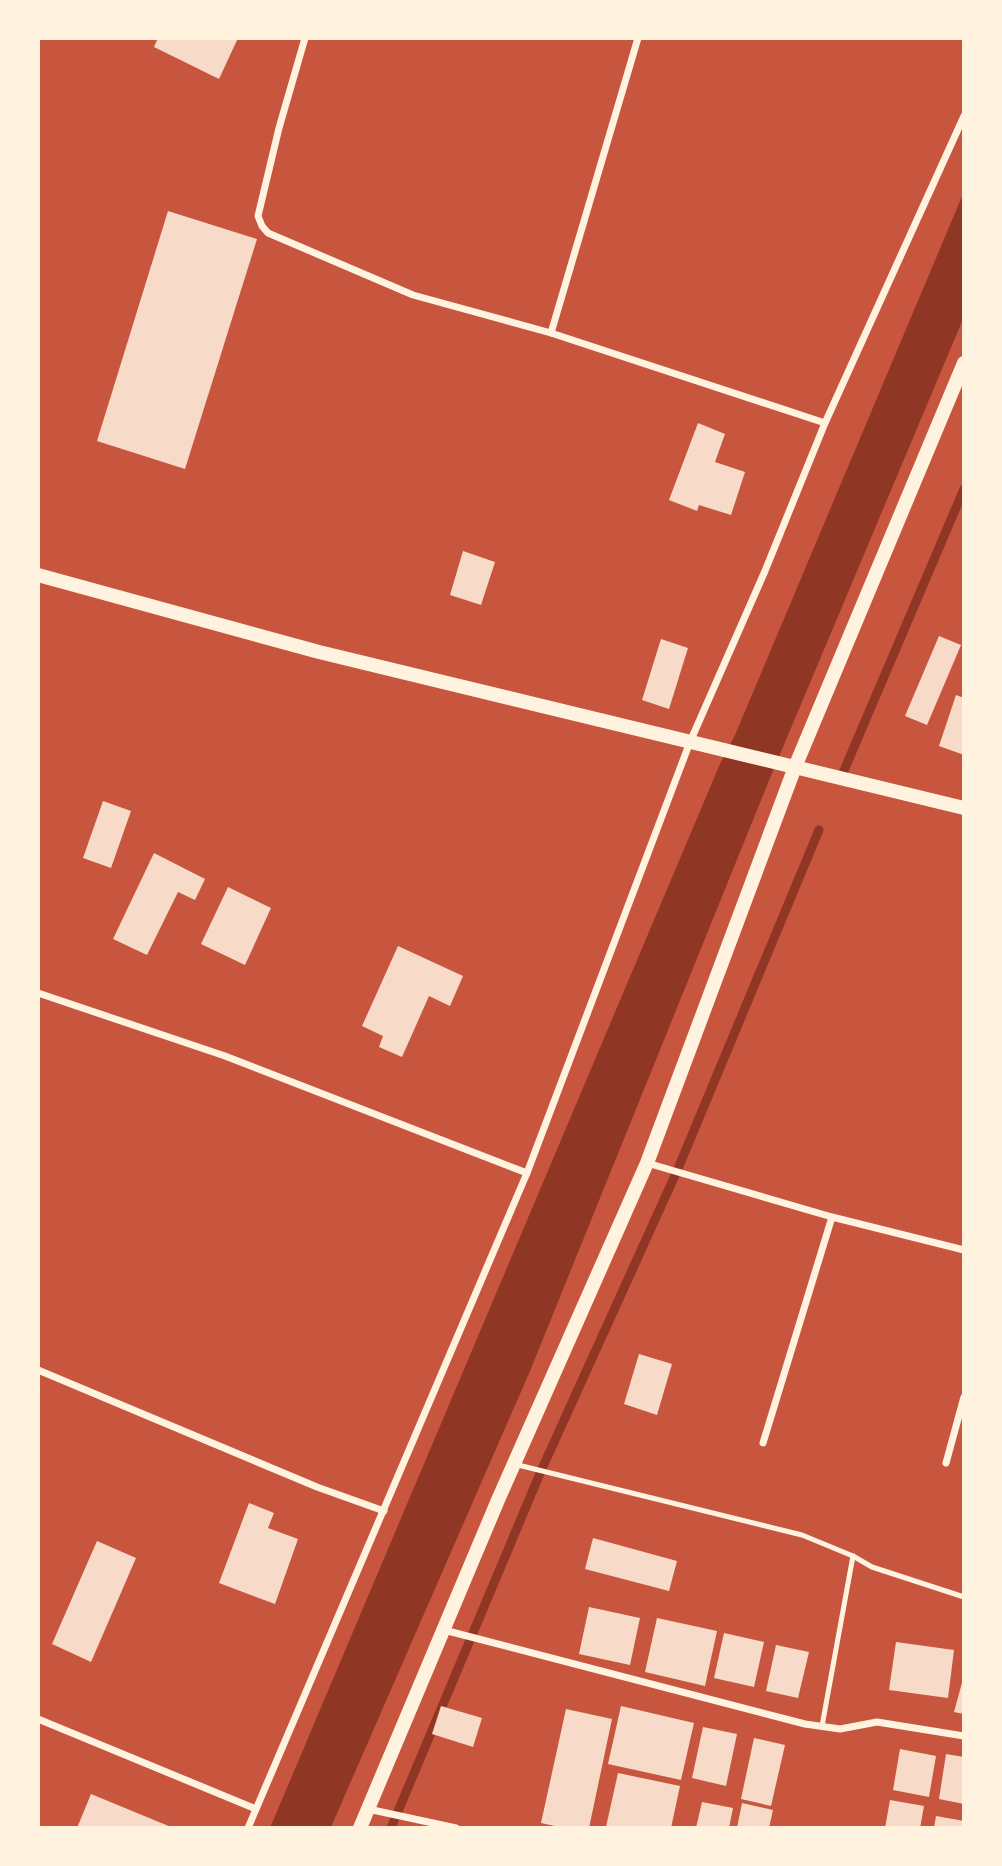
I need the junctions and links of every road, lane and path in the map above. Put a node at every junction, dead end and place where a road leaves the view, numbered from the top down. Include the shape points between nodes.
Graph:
1 (305, 38) edge
2 (638, 38) edge
3 (964, 116) edge
4 (551, 333) junction
5 (964, 363) edge
6 (825, 423) junction
7 (38, 575) edge
8 (690, 742) junction
9 (795, 768) junction
10 (964, 808) edge
11 (38, 993) edge
12 (647, 1163) junction
13 (527, 1172) junction
14 (832, 1217) junction
15 (964, 1250) edge
16 (38, 1370) edge
17 (964, 1397) edge
18 (763, 1443) dead end
19 (514, 1464) junction
20 (946, 1464) dead end
21 (384, 1510) junction
22 (853, 1556) junction
23 (964, 1597) edge
24 (443, 1630) junction
25 (38, 1719) edge
26 (822, 1726) junction
27 (964, 1736) edge
28 (256, 1809) junction
29 (368, 1809) junction
30 (248, 1828) edge
31 (360, 1828) edge
32 (456, 1828) edge

1 - 4 street via 258,216 262,226 268,233 413,295
2 - 4 street
3 - 6 street
4 - 6 street
5 - 9 main road
6 - 8 street
7 - 8 main road via 319,652
8 - 9 main road
8 - 13 street
9 - 10 main road
9 - 12 main road
11 - 13 street via 225,1056
12 - 14 street
12 - 19 main road
13 - 21 street
14 - 15 street
14 - 18 street
16 - 21 street via 317,1487
17 - 20 street
19 - 22 lane via 802,1535
19 - 24 main road
21 - 28 street
22 - 23 lane via 872,1567
22 - 26 lane
24 - 26 street
24 - 29 main road
25 - 28 street
26 - 27 street via 840,1729 877,1722
28 - 30 street
29 - 31 main road
29 - 32 street

